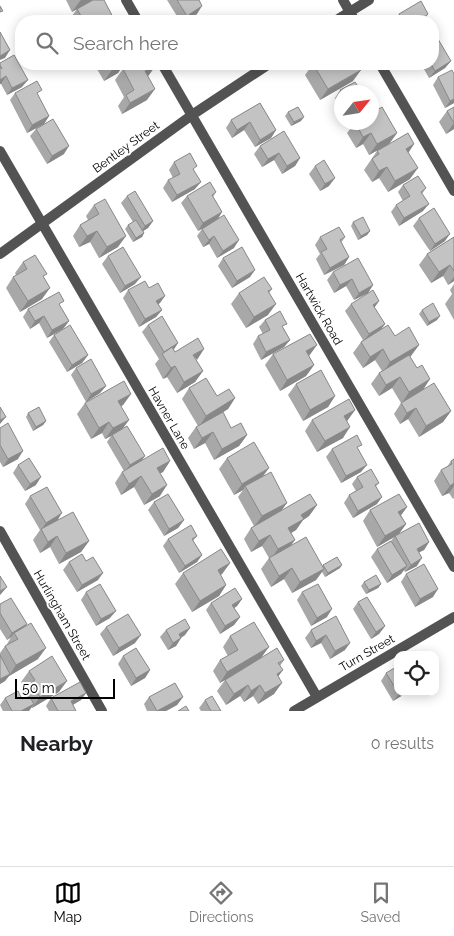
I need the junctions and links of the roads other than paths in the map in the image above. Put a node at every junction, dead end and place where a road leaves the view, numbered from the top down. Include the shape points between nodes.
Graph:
1 (126, 0) edge
2 (343, 0) edge
3 (369, 0) edge
4 (350, 12) junction
5 (135, 15) edge
6 (345, 15) edge
7 (352, 15) edge
8 (166, 70) edge
9 (260, 70) edge
10 (383, 70) edge
11 (192, 115) junction
12 (0, 151) edge
13 (454, 191) edge
14 (42, 223) junction
15 (0, 254) edge
16 (0, 531) edge
17 (454, 567) edge
18 (454, 617) edge
19 (317, 697) junction
20 (102, 711) edge
21 (294, 711) edge

1 - 5 street
2 - 4 street
3 - 4 street
4 - 6 street
4 - 7 street
8 - 11 street, Hartwick Road
9 - 11 street, Bentley Street
10 - 13 street
11 - 14 street, Bentley Street
11 - 17 street, Hartwick Road
12 - 14 street, Havner Lane
14 - 15 street, Bentley Street
14 - 19 street, Havner Lane
16 - 20 street, Hurlingham Street
18 - 19 street, Turn Street
19 - 21 street, Turn Street

